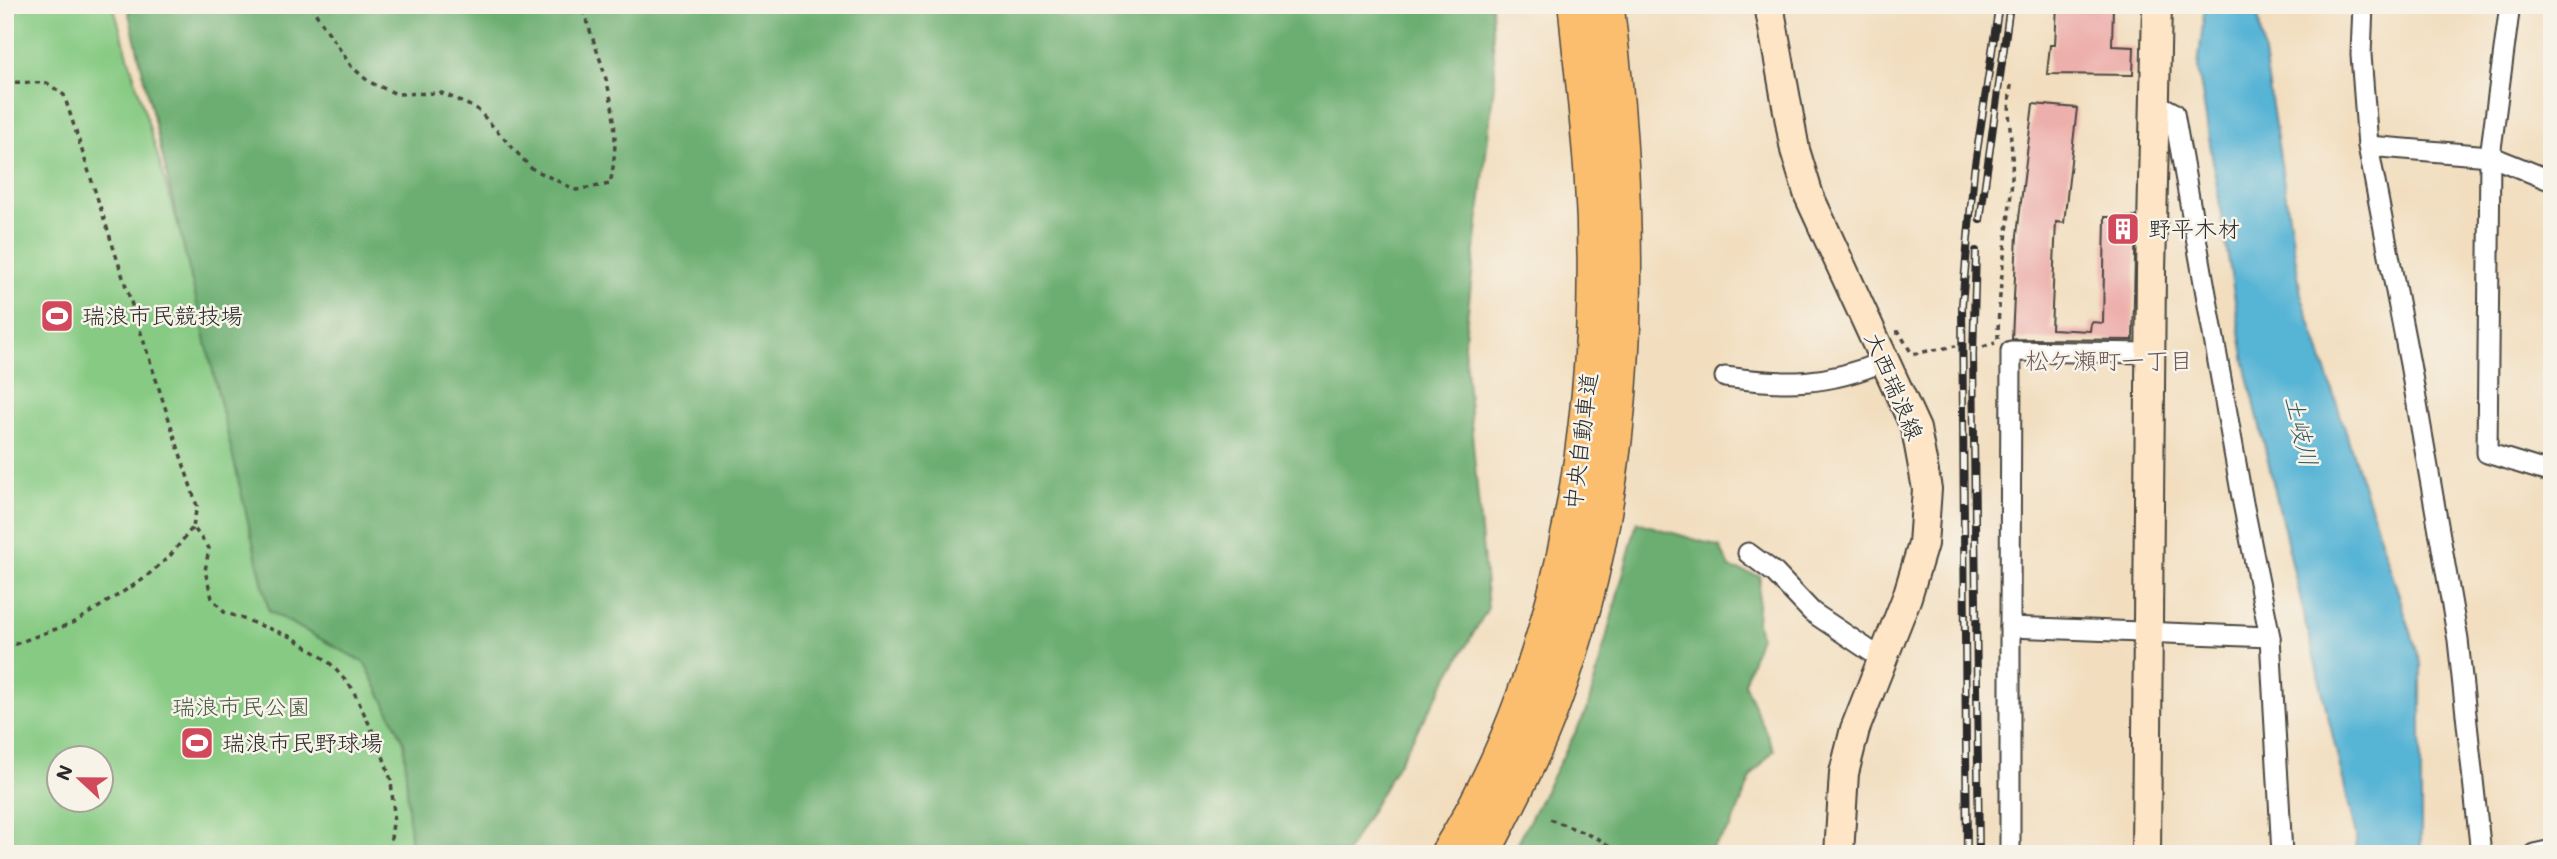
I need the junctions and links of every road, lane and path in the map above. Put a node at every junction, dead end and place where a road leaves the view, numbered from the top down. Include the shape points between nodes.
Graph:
1 (310, 5) edge
2 (581, 5) edge
3 (1576, 5) edge
4 (1606, 5) edge
5 (1769, 5) edge
6 (2157, 5) edge
7 (2363, 5) edge
8 (2510, 5) edge
9 (2012, 79) dead end
10 (5, 82) edge
11 (2155, 103) junction
12 (2368, 146) junction
13 (2490, 156) junction
14 (2552, 181) edge
15 (1998, 342) dead end
16 (1956, 346) dead end
17 (1879, 351) junction
18 (2150, 353) junction
19 (1725, 377) dead end
20 (2552, 473) edge
21 (193, 527) junction
22 (1748, 553) dead end
23 (2010, 627) junction
24 (2148, 634) junction
25 (2270, 637) junction
26 (5, 643) edge
27 (1882, 659) junction
28 (1550, 819) dead end
29 (2552, 849) edge
30 (389, 854) edge
31 (1448, 854) edge
32 (1482, 854) edge
33 (1619, 854) edge
34 (1839, 854) edge
35 (2010, 854) edge
36 (2146, 854) edge
37 (2282, 854) edge
38 (2482, 854) edge
39 (2535, 854) edge

1 - 2 path via 351,66 369,82 397,94 442,93 477,109 531,168 576,190 610,184 616,155 612,99
3 - 31 highway, 中央自動車道 via 1592,175 1594,258 1593,339 1580,475 1560,579 1530,679 1496,765
4 - 32 highway, 中央自動車道 via 1625,282 1621,372 1606,495 1575,637 1551,707
5 - 17 main road, 大西瑞浪線 via 1795,150 1808,196
6 - 11 main road
7 - 12 street via 2361,55
8 - 13 street
9 - 15 path via 2008,104 2012,174
10 - 21 path via 47,83 64,94 197,506
11 - 18 main road
11 - 25 street via 2174,113
12 - 13 street
12 - 38 street via 2458,640
13 - 14 street
13 - 20 street via 2487,453
16 - 17 path via 1912,354 1899,332
17 - 19 street via 1870,368 1813,382 1768,383
17 - 27 main road, 大西瑞浪線 via 1916,429 1927,489 1923,544
18 - 23 street via 2011,351
18 - 24 main road
21 - 26 path via 170,556 142,580 75,622 15,644
21 - 30 path via 209,548 208,584 212,598 225,612 292,637 328,661 352,688 391,780 394,815
22 - 27 street via 1775,572 1812,612
23 - 24 street
23 - 35 street
24 - 25 street
24 - 36 main road
25 - 37 street
27 - 34 main road, 大西瑞浪線 via 1844,773
28 - 33 path via 1599,839
29 - 39 street

